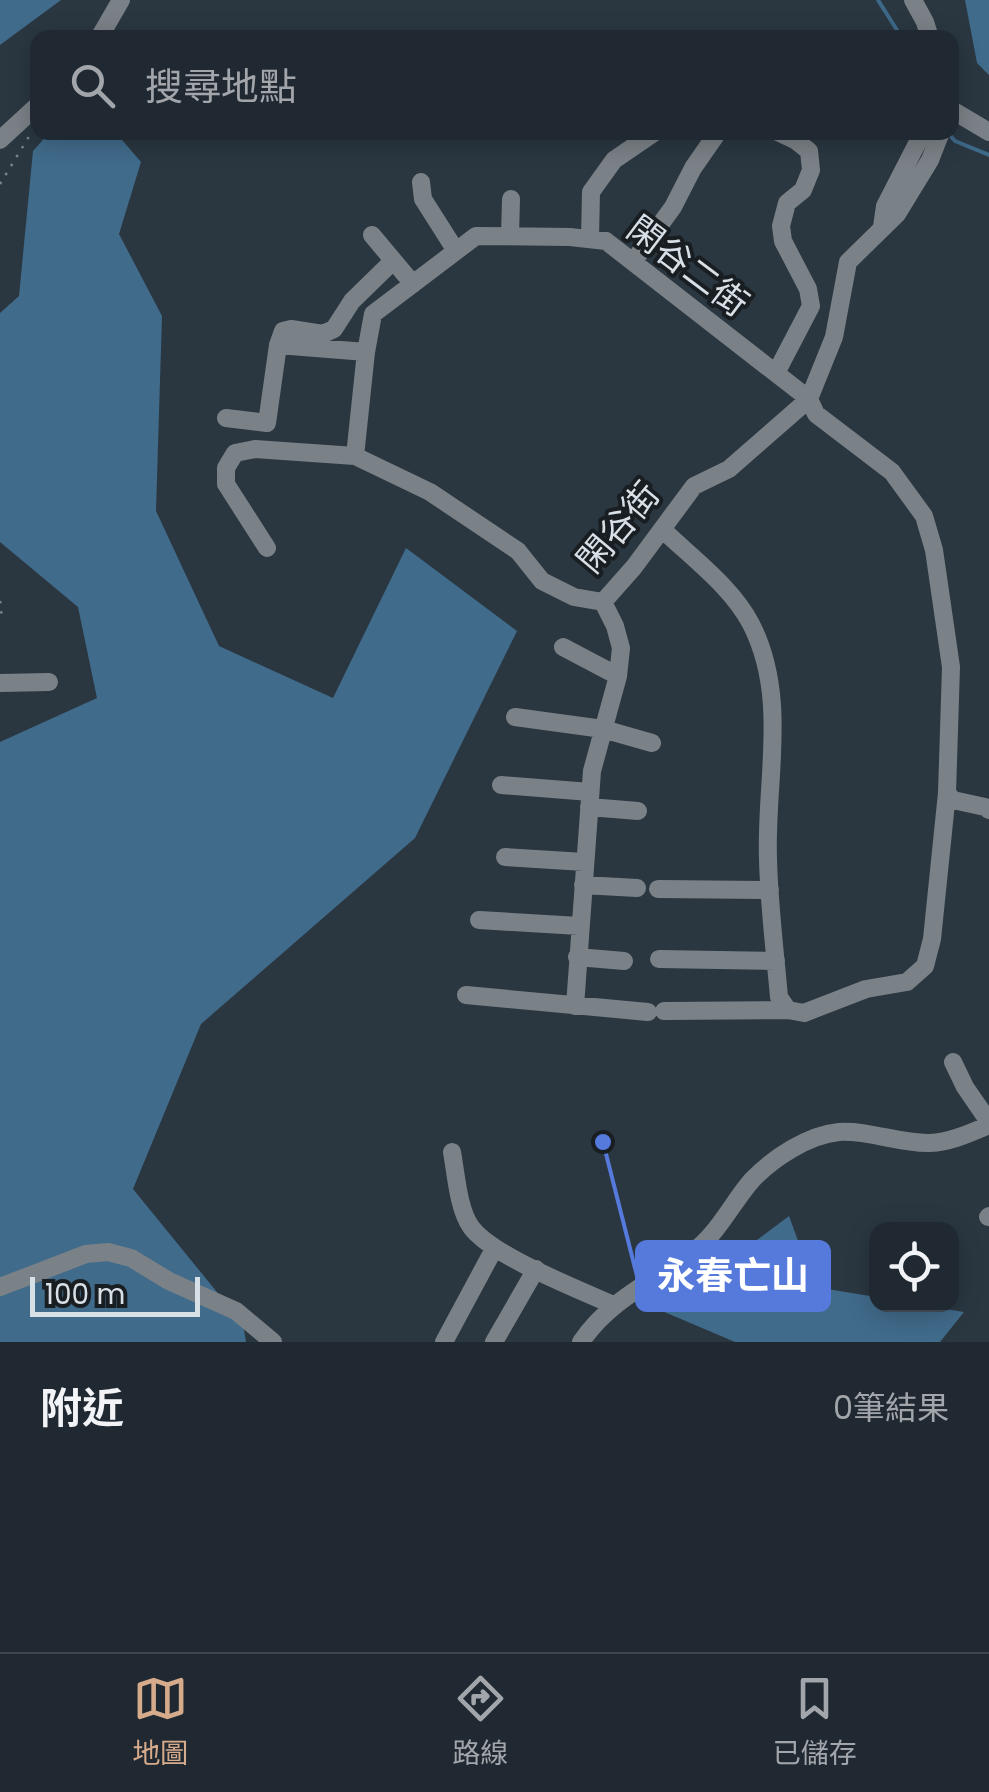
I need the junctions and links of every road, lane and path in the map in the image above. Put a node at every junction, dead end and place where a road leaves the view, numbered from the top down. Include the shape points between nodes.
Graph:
1 (120, 0) edge
2 (913, 0) edge
3 (103, 30) edge
4 (928, 30) edge
5 (30, 112) edge
6 (959, 115) edge
7 (989, 132) edge
8 (30, 137) edge
9 (0, 140) edge
10 (643, 140) edge
11 (712, 140) edge
12 (795, 140) edge
13 (919, 140) edge
14 (939, 140) edge
15 (422, 182) dead end
16 (0, 184) edge
17 (511, 198) dead end
18 (882, 227) junction
19 (372, 236) dead end
20 (510, 236) junction
21 (590, 240) junction
22 (456, 250) junction
23 (393, 261) junction
24 (633, 262) junction
25 (412, 284) junction
26 (278, 345) junction
27 (366, 352) junction
28 (776, 373) junction
29 (810, 399) junction
30 (226, 418) dead end
31 (354, 456) junction
32 (662, 530) junction
33 (267, 548) dead end
34 (0, 601) edge
35 (603, 602) junction
36 (0, 614) edge
37 (563, 647) dead end
38 (618, 676) junction
39 (49, 682) dead end
40 (0, 683) edge
41 (516, 717) dead end
42 (603, 729) junction
43 (652, 742) dead end
44 (501, 785) dead end
45 (948, 793) junction
46 (589, 800) junction
47 (989, 810) edge
48 (638, 811) dead end
49 (504, 857) dead end
50 (584, 862) junction
51 (582, 885) junction
52 (636, 888) dead end
53 (658, 889) dead end
54 (770, 890) junction
55 (479, 920) dead end
56 (579, 926) junction
57 (576, 957) junction
58 (659, 959) dead end
59 (624, 961) dead end
60 (776, 961) junction
61 (466, 995) dead end
62 (574, 1006) junction
63 (788, 1010) junction
64 (952, 1062) dead end
65 (989, 1124) edge
66 (452, 1152) dead end
67 (494, 1249) junction
68 (536, 1269) junction
69 (0, 1287) edge
70 (613, 1305) junction
71 (273, 1342) edge
72 (444, 1342) edge
73 (494, 1342) edge
74 (580, 1342) edge

1 - 3 street
2 - 4 street
5 - 9 street
6 - 7 street
8 - 16 path
10 - 21 street via 614,160 591,192
11 - 24 street
12 - 28 street via 809,151 811,170 781,226 811,306
13 - 18 street, 閑谷街 via 885,206
14 - 18 street, 閑谷街 via 897,214
15 - 22 street via 422,200
17 - 20 street
18 - 29 street, 閑谷街 via 848,262 834,337
19 - 23 street
20 - 21 street, 閑谷二街
20 - 22 street, 閑谷二街 via 476,236
21 - 24 street, 閑谷二街 via 606,241
22 - 25 street, 閑谷二街
23 - 25 street
23 - 26 street via 334,329 283,331
24 - 28 street, 閑谷二街
25 - 27 street, 閑谷二街 via 373,314
26 - 27 street
26 - 30 street via 267,423
27 - 31 street, 閑谷二街
28 - 29 street, 閑谷二街
29 - 32 street, 閑谷街 via 729,470 694,486
29 - 45 street, 閑谷二街 via 816,414 892,472 924,516 952,666
31 - 33 street via 255,449 235,454 226,484
31 - 35 street, 閑谷街 via 430,492 518,551 542,581
32 - 35 street, 閑谷街
32 - 54 street via 728,592 751,624 770,676
34 - 36 path
35 - 38 street via 621,648
37 - 38 street
38 - 42 street
39 - 40 street
41 - 42 street
42 - 43 street
42 - 46 street
44 - 46 street
45 - 47 street
45 - 63 street, 閑谷二街 via 926,966 907,982 866,989 804,1013
46 - 48 street
46 - 50 street
49 - 50 street
50 - 51 street
51 - 52 street
51 - 56 street
53 - 54 street
54 - 60 street
55 - 56 street
56 - 57 street
57 - 59 street
57 - 62 street
58 - 60 street
60 - 63 street via 779,997
61 - 62 street, 閑谷二街
62 - 63 street, 閑谷二街
64 - 65 street
65 - 70 street via 928,1143 838,1132 812,1140 753,1179 696,1250
66 - 67 street via 470,1226
67 - 68 street
67 - 72 street
68 - 70 street
68 - 73 street
69 - 71 street via 108,1252 236,1311
70 - 74 street

